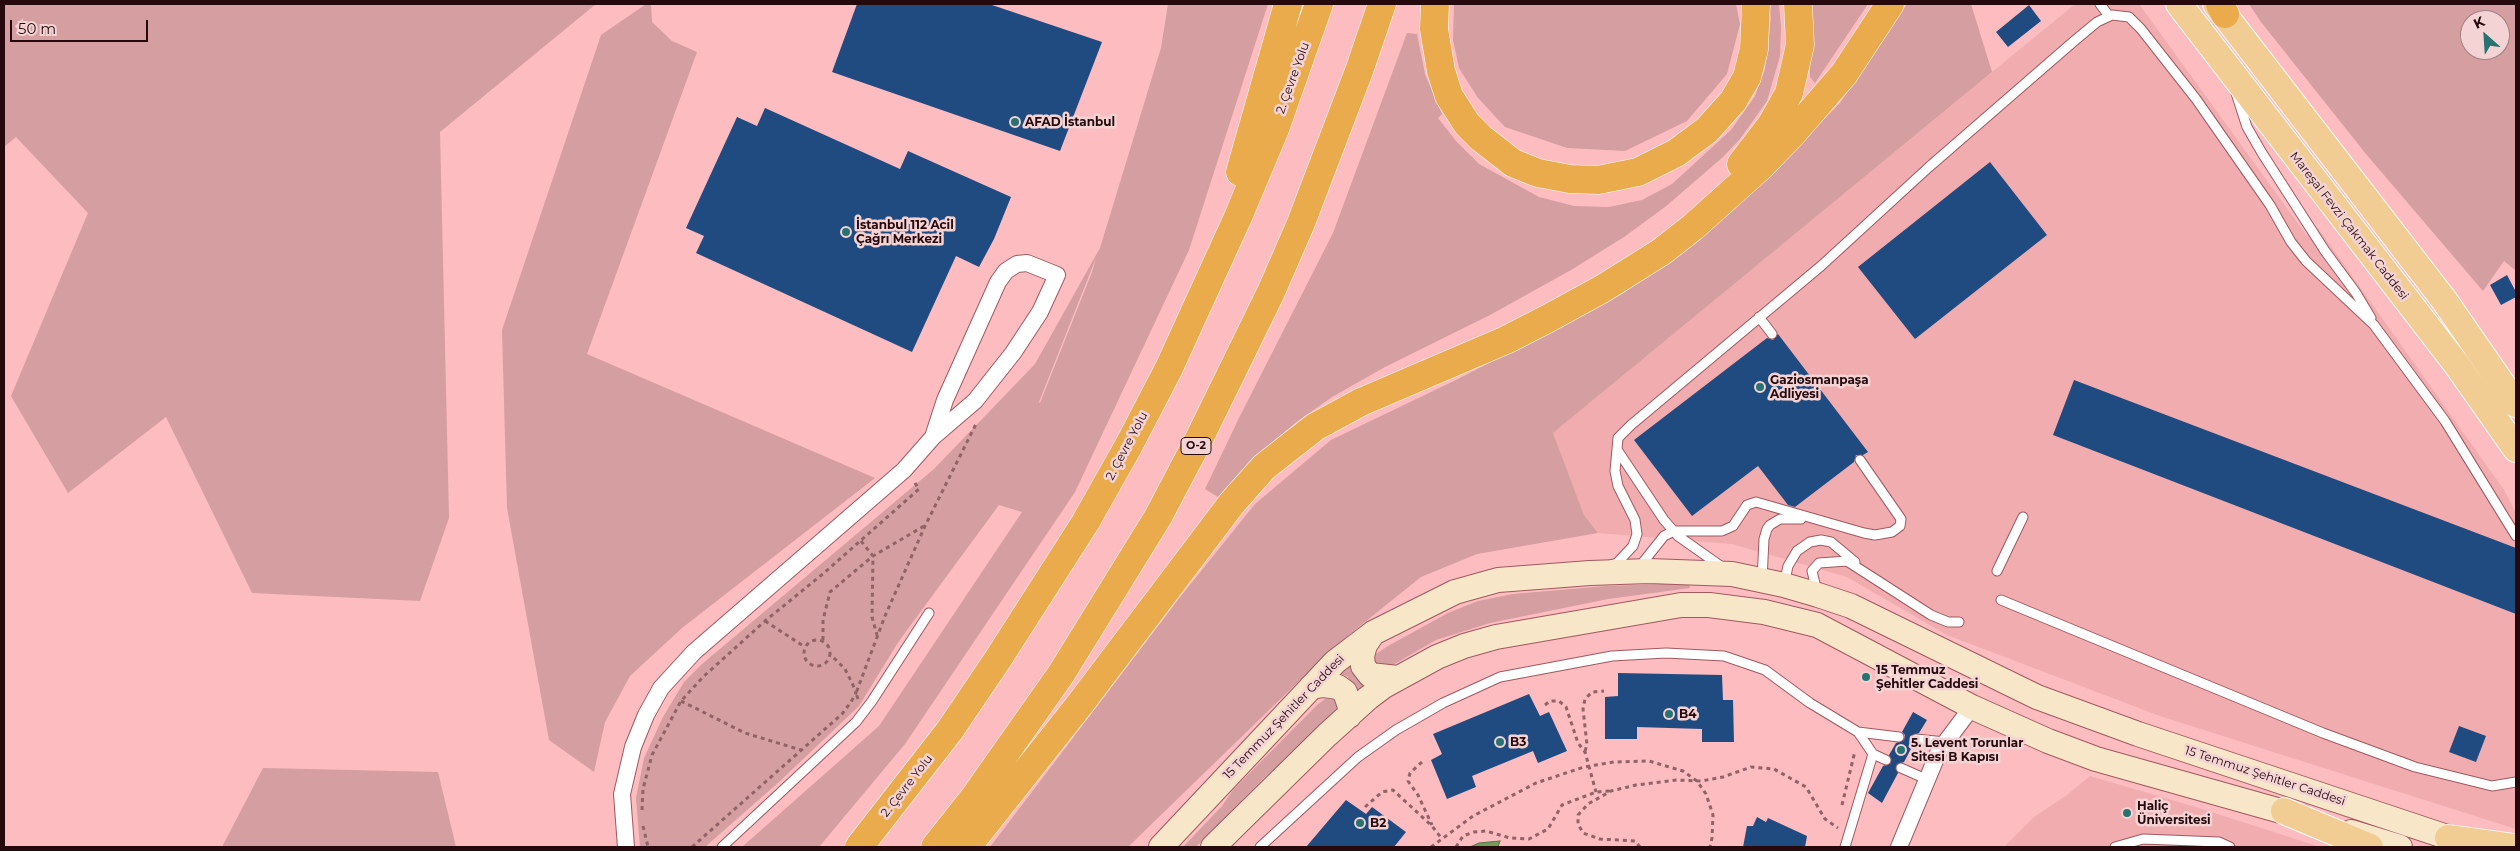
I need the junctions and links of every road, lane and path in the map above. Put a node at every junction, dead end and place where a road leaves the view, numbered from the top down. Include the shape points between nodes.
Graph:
1 (1288, 4) edge
2 (1319, 4) edge
3 (1382, 4) edge
4 (1435, 4) edge
5 (1756, 4) edge
6 (1798, 4) edge
7 (1890, 4) edge
8 (2100, 4) edge
9 (2179, 4) edge
10 (2221, 7) edge
11 (2109, 16) junction
12 (2231, 70) junction
13 (1617, 280) junction
14 (1208, 286) junction
15 (1759, 317) junction
16 (2374, 325) junction
17 (1772, 334) dead end
18 (975, 401) junction
19 (2516, 404) edge
20 (933, 437) junction
21 (2516, 449) edge
22 (1618, 451) junction
23 (1860, 460) dead end
24 (919, 489) dead end
25 (2023, 517) dead end
26 (1808, 518) junction
27 (925, 526) junction
28 (1674, 531) junction
29 (2516, 536) edge
30 (861, 541) junction
31 (873, 556) junction
32 (1862, 568) junction
33 (1997, 571) dead end
34 (1631, 572) junction
35 (1590, 573) junction
36 (1732, 574) junction
37 (1773, 583) junction
38 (1818, 595) junction
39 (2001, 600) dead end
40 (929, 613) dead end
41 (765, 621) junction
42 (1959, 622) dead end
43 (1373, 633) junction
44 (877, 635) junction
45 (823, 640) junction
46 (805, 647) junction
47 (830, 654) junction
48 (1398, 678) junction
49 (1310, 687) junction
50 (1604, 691) dead end
51 (856, 693) junction
52 (680, 701) junction
53 (1545, 705) dead end
54 (1972, 707) junction
55 (862, 714) junction
56 (1349, 716) junction
57 (1858, 732) junction
58 (1899, 736) dead end
59 (1916, 739) dead end
60 (1945, 742) junction
61 (1852, 745) dead end
62 (802, 750) junction
63 (1585, 752) junction
64 (1872, 754) junction
65 (1886, 760) dead end
66 (1422, 762) dead end
67 (1588, 766) junction
68 (1901, 768) dead end
69 (1926, 779) junction
70 (1697, 781) junction
71 (2516, 782) edge
72 (1611, 791) junction
73 (1596, 792) junction
74 (1365, 807) dead end
75 (1841, 808) dead end
76 (2284, 811) junction
77 (642, 816) dead end
78 (1838, 817) dead end
79 (643, 824) dead end
80 (1432, 826) junction
81 (1836, 827) junction
82 (1847, 834) junction
83 (1834, 835) dead end
84 (2448, 838) junction
85 (1442, 839) junction
86 (626, 847) edge
87 (648, 847) edge
88 (692, 847) edge
89 (722, 847) edge
90 (859, 847) edge
91 (935, 847) edge
92 (968, 847) edge
93 (1162, 847) edge
94 (1212, 847) edge
95 (1260, 847) edge
96 (1431, 847) edge
97 (1456, 847) edge
98 (1640, 847) edge
99 (1710, 847) edge
100 (1845, 847) edge
101 (1899, 847) edge
102 (2115, 847) edge
103 (2230, 847) edge
104 (2370, 847) edge
105 (2400, 847) edge
106 (2477, 847) edge
107 (2514, 847) edge

1 - 14 highway
2 - 14 highway, 2. Çevre Yolu via 1275,128
3 - 91 highway, O-2 via 1360,71 1301,223 1271,292 1185,467 1158,517 1061,674
4 - 5 highway via 1434,29 1441,71 1449,96 1467,124 1513,164 1538,173 1598,180 1638,172 1676,153 1707,130 1733,102 1747,77 1754,49
6 - 13 highway via 1800,45 1796,67 1789,93 1771,125 1740,166
7 - 13 highway via 1817,106 1761,166 1693,227
8 - 11 lane
9 - 12 main road, Mareşal Fevzi Çakmak Caddesi
10 - 19 main road via 2444,300
11 - 15 lane via 2066,48 1821,266
11 - 16 lane via 2129,18 2141,29 2196,99 2270,205 2291,242
12 - 16 lane via 2247,127
12 - 21 main road, Mareşal Fevzi Çakmak Caddesi via 2457,365
13 - 92 highway via 1506,340 1361,402 1315,427 1278,455 1232,503
14 - 90 highway, 2. Çevre Yolu via 1129,445 1042,593 950,730
15 - 17 lane
15 - 22 lane via 1631,425 1618,438
16 - 29 lane via 2445,421
18 - 20 street
18 - 20 street via 1040,312 1057,275 1028,263 1017,264 1006,271 998,282 945,400
18 - 27 path via 978,421
20 - 86 street via 904,470 694,652 662,688 633,747 622,794
22 - 28 lane
22 - 35 lane via 1615,471 1618,486 1637,534 1633,546 1617,563
23 - 26 lane via 1897,510 1902,519 1900,526 1892,532 1875,535
24 - 30 path
25 - 33 lane
26 - 28 lane via 1756,502 1747,505 1733,526 1722,530
26 - 37 lane via 1780,520 1770,525 1764,539
27 - 31 path
27 - 44 path
28 - 34 lane via 1664,536 1644,564
28 - 36 lane
30 - 31 path
30 - 41 path
31 - 44 path via 872,617
31 - 45 path via 830,592
32 - 37 lane via 1831,542 1821,540 1810,542 1797,552
32 - 38 lane via 1848,561 1819,563 1812,571
32 - 42 lane via 1931,615 1948,622
34 - 35 main road, 15 Temmuz Şehitler Caddesi
34 - 36 main road, 15 Temmuz Şehitler Caddesi
35 - 43 main road, 15 Temmuz Şehitler Caddesi via 1530,576 1478,585 1422,607
36 - 37 main road, 15 Temmuz Şehitler Caddesi
37 - 38 main road, 15 Temmuz Şehitler Caddesi
38 - 84 main road, 15 Temmuz Şehitler Caddesi via 1851,606 2037,697
39 - 71 lane via 2305,726 2415,767 2492,786
40 - 55 lane
41 - 46 path
41 - 52 path
43 - 48 main road via 1365,645 1363,666 1370,675
43 - 49 main road, 15 Temmuz Şehitler Caddesi via 1335,662
44 - 51 path
45 - 46 path via 815,640
45 - 47 path via 829,646
46 - 47 path via 804,656 814,665 822,665
47 - 51 path via 845,669
48 - 54 main road via 1437,657 1496,637 1639,611 1709,605 1764,612 1817,625
48 - 56 main road
49 - 56 main road via 1338,687 1345,692
49 - 93 main road, 15 Temmuz Şehitler Caddesi
50 - 63 path via 1592,692 1585,699
51 - 55 path
51 - 62 path via 842,714
52 - 62 path via 745,733
52 - 77 path via 652,755 643,789
53 - 63 path via 1559,701 1566,707 1578,743
54 - 60 street
54 - 76 main road via 2096,759
55 - 89 lane
56 - 94 main road
57 - 58 lane
57 - 64 lane
57 - 95 lane via 1765,670 1724,656 1612,656 1552,666 1500,677 1443,703 1396,730 1333,778
59 - 60 lane
60 - 69 street
61 - 75 path via 1856,751
62 - 88 path
63 - 67 path
64 - 65 lane
64 - 82 lane
66 - 80 path via 1410,773 1408,781
67 - 70 path via 1649,761 1683,771
67 - 73 path
67 - 85 path via 1536,783 1505,798
68 - 69 lane
69 - 101 street
70 - 72 path via 1677,780
70 - 81 path via 1723,777 1751,767 1774,769 1806,787 1825,819
70 - 99 path via 1706,794 1713,815
72 - 73 path
72 - 98 path via 1583,810 1578,815 1578,824 1583,833 1600,839 1635,842
73 - 97 path via 1562,805 1548,829 1535,836 1518,839 1486,831 1474,832 1463,836
74 - 80 path via 1382,792 1394,790
76 - 104 main road
76 - 105 main road
78 - 81 path
79 - 87 path
80 - 85 path
81 - 82 path
81 - 83 path
82 - 100 lane
84 - 106 main road, 15 Temmuz Şehitler Caddesi
84 - 107 main road
85 - 96 path
102 - 103 lane via 2143,838 2219,842

